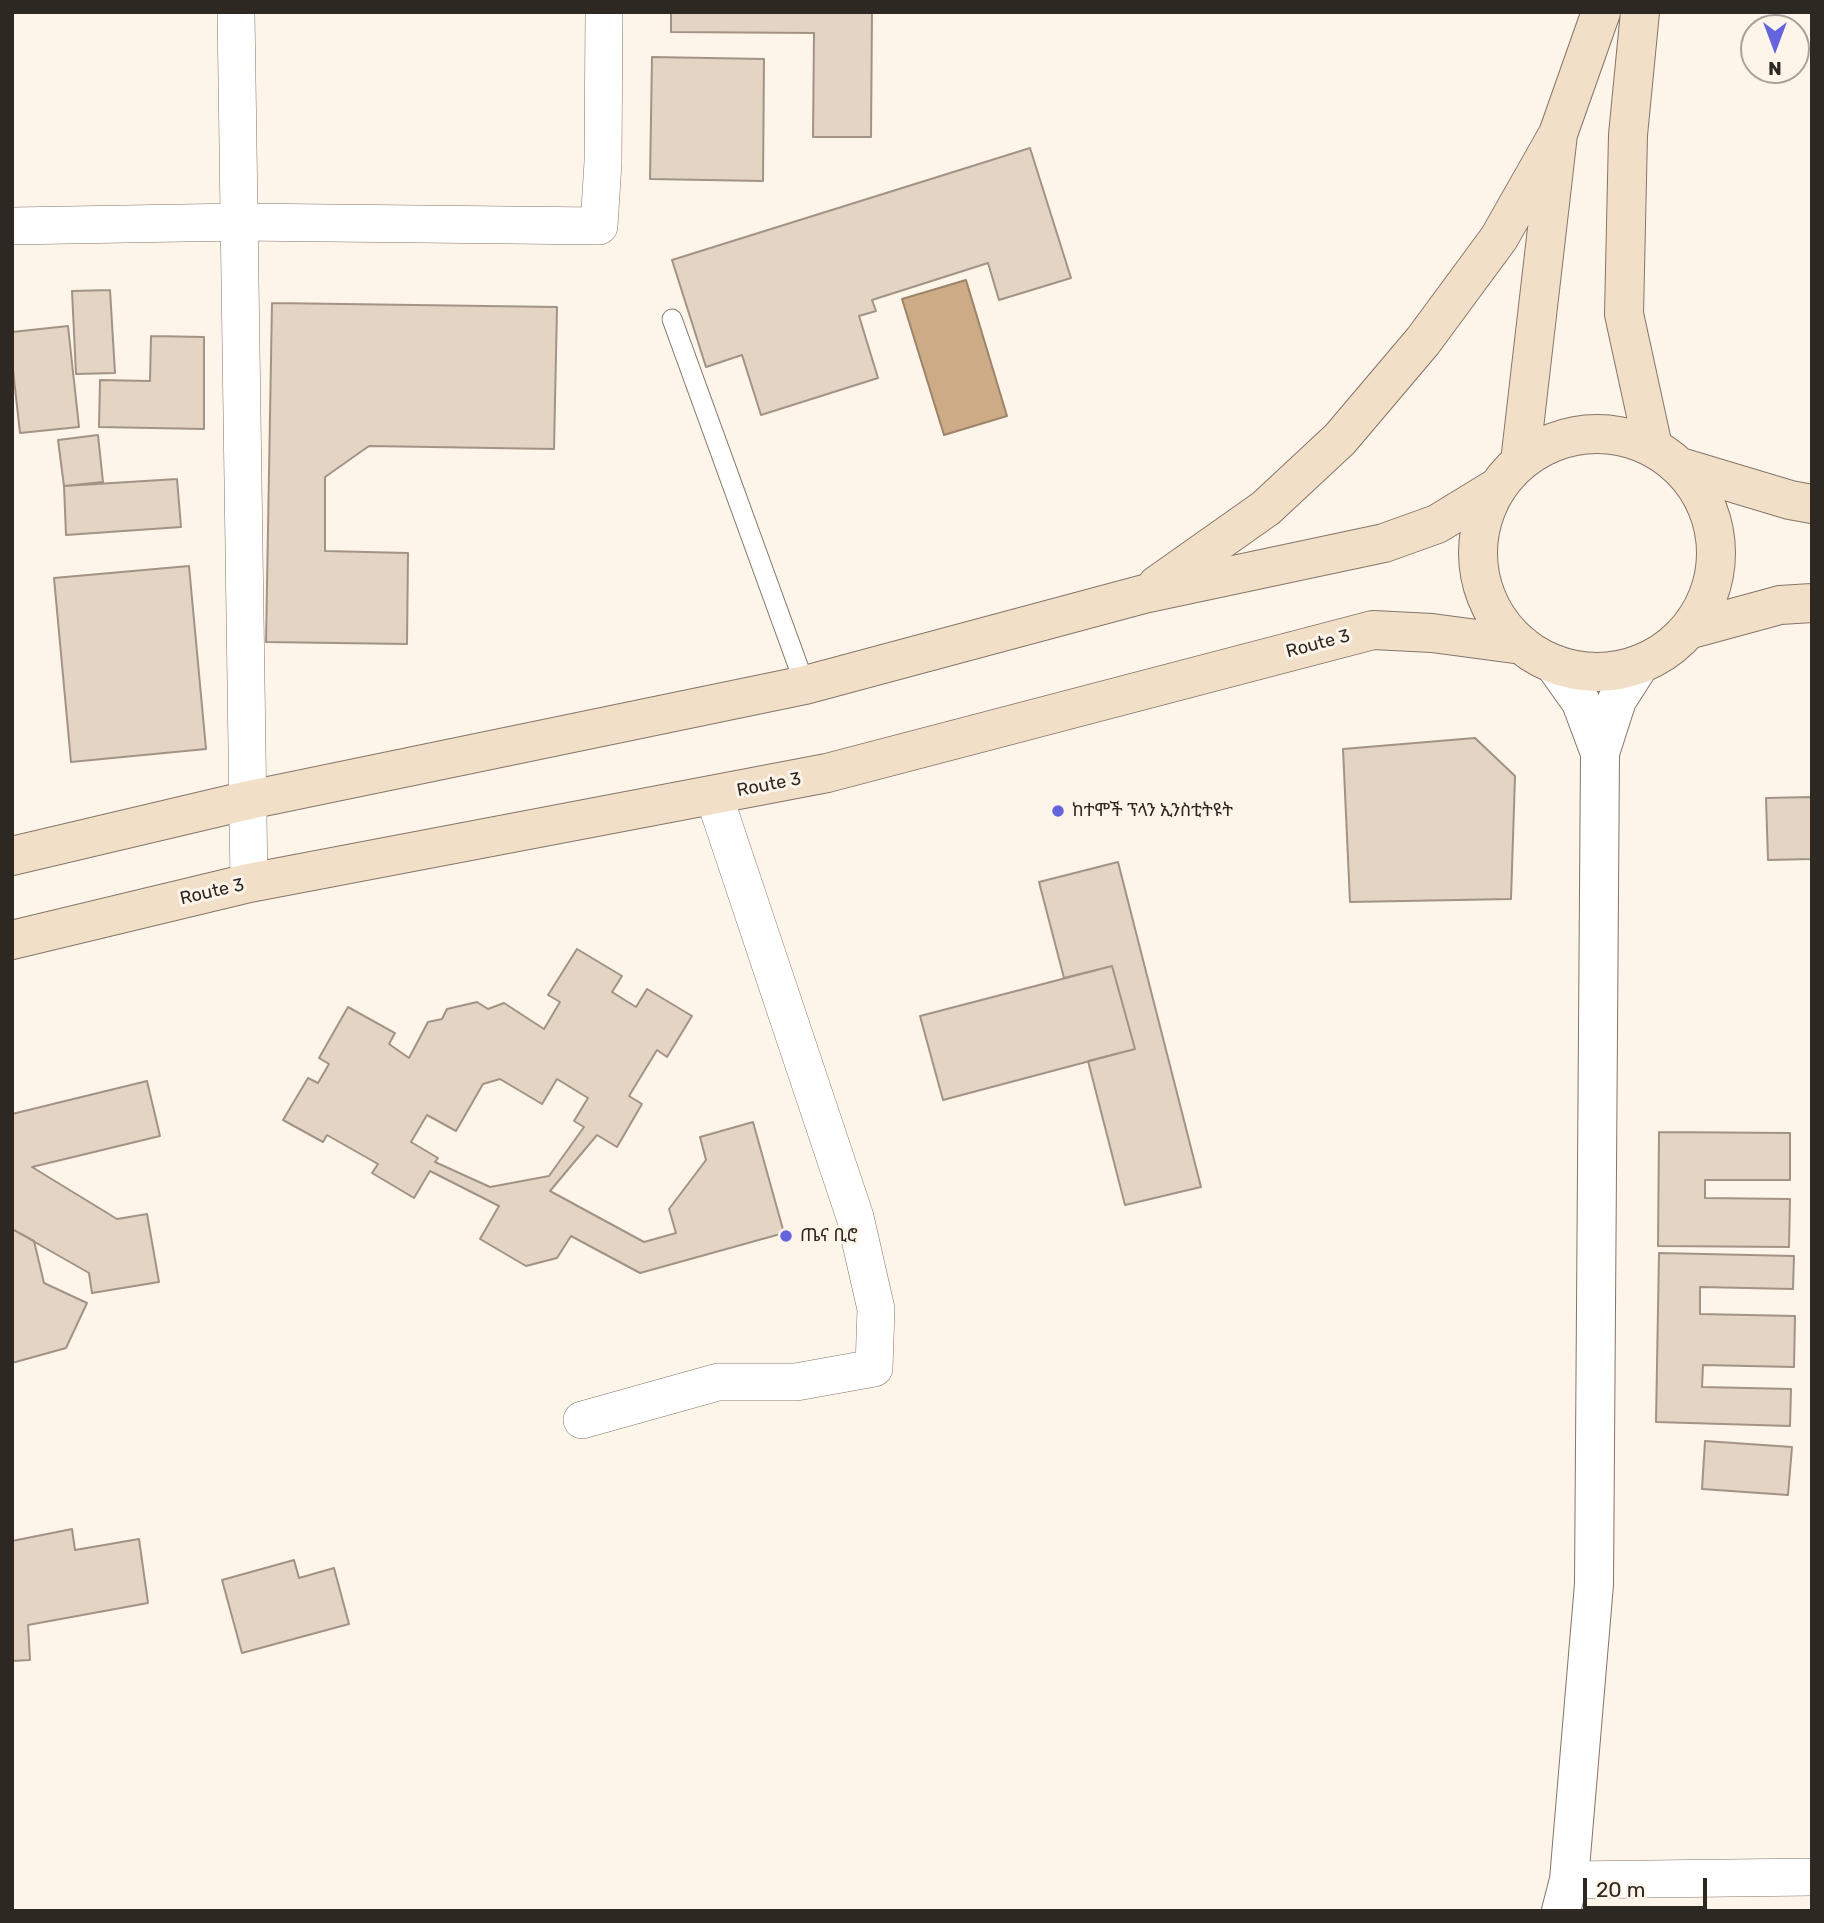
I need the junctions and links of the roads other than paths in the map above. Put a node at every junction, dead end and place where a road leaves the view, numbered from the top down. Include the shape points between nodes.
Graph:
1 (236, 12) edge
2 (604, 12) edge
3 (1601, 12) edge
4 (1640, 12) edge
5 (1558, 134) junction
6 (240, 222) junction
7 (12, 226) edge
8 (672, 319) dead end
9 (1666, 457) junction
10 (1508, 475) junction
11 (1812, 505) edge
12 (1144, 594) junction
13 (1812, 603) edge
14 (1688, 630) junction
15 (1538, 654) junction
16 (1640, 664) junction
17 (806, 685) junction
18 (1601, 753) junction
19 (714, 796) junction
20 (248, 800) junction
21 (12, 856) edge
22 (248, 883) junction
23 (12, 940) edge
24 (582, 1420) dead end
25 (1812, 1877) edge
26 (1565, 1895) edge

1 - 6 street
2 - 6 street via 599,226
3 - 5 main road
4 - 9 main road via 1628,135 1624,314
5 - 10 main road
5 - 12 main road via 1499,238 1423,341 1340,439 1266,508
6 - 7 street
6 - 20 street
8 - 17 lane
9 - 10 main road via 1619,435 1583,434 1549,444
9 - 11 main road
9 - 14 main road via 1702,495 1715,529 1716,564 1707,600
10 - 12 main road via 1437,524 1384,543
10 - 15 main road via 1482,520 1477,554 1483,589 1498,620
12 - 17 main road
13 - 14 main road via 1780,605
14 - 16 main road via 1666,650
15 - 16 main road via 1582,671
15 - 18 street via 1581,702
15 - 19 main road, Route 3 via 1432,633 1373,630 827,773
16 - 18 street via 1617,700
17 - 20 main road
18 - 26 street via 1594,1584
19 - 22 main road, Route 3
19 - 24 street via 855,1217 876,1309 874,1368 796,1382 718,1382
20 - 21 main road
20 - 22 street
22 - 23 main road, Route 3
25 - 26 street

